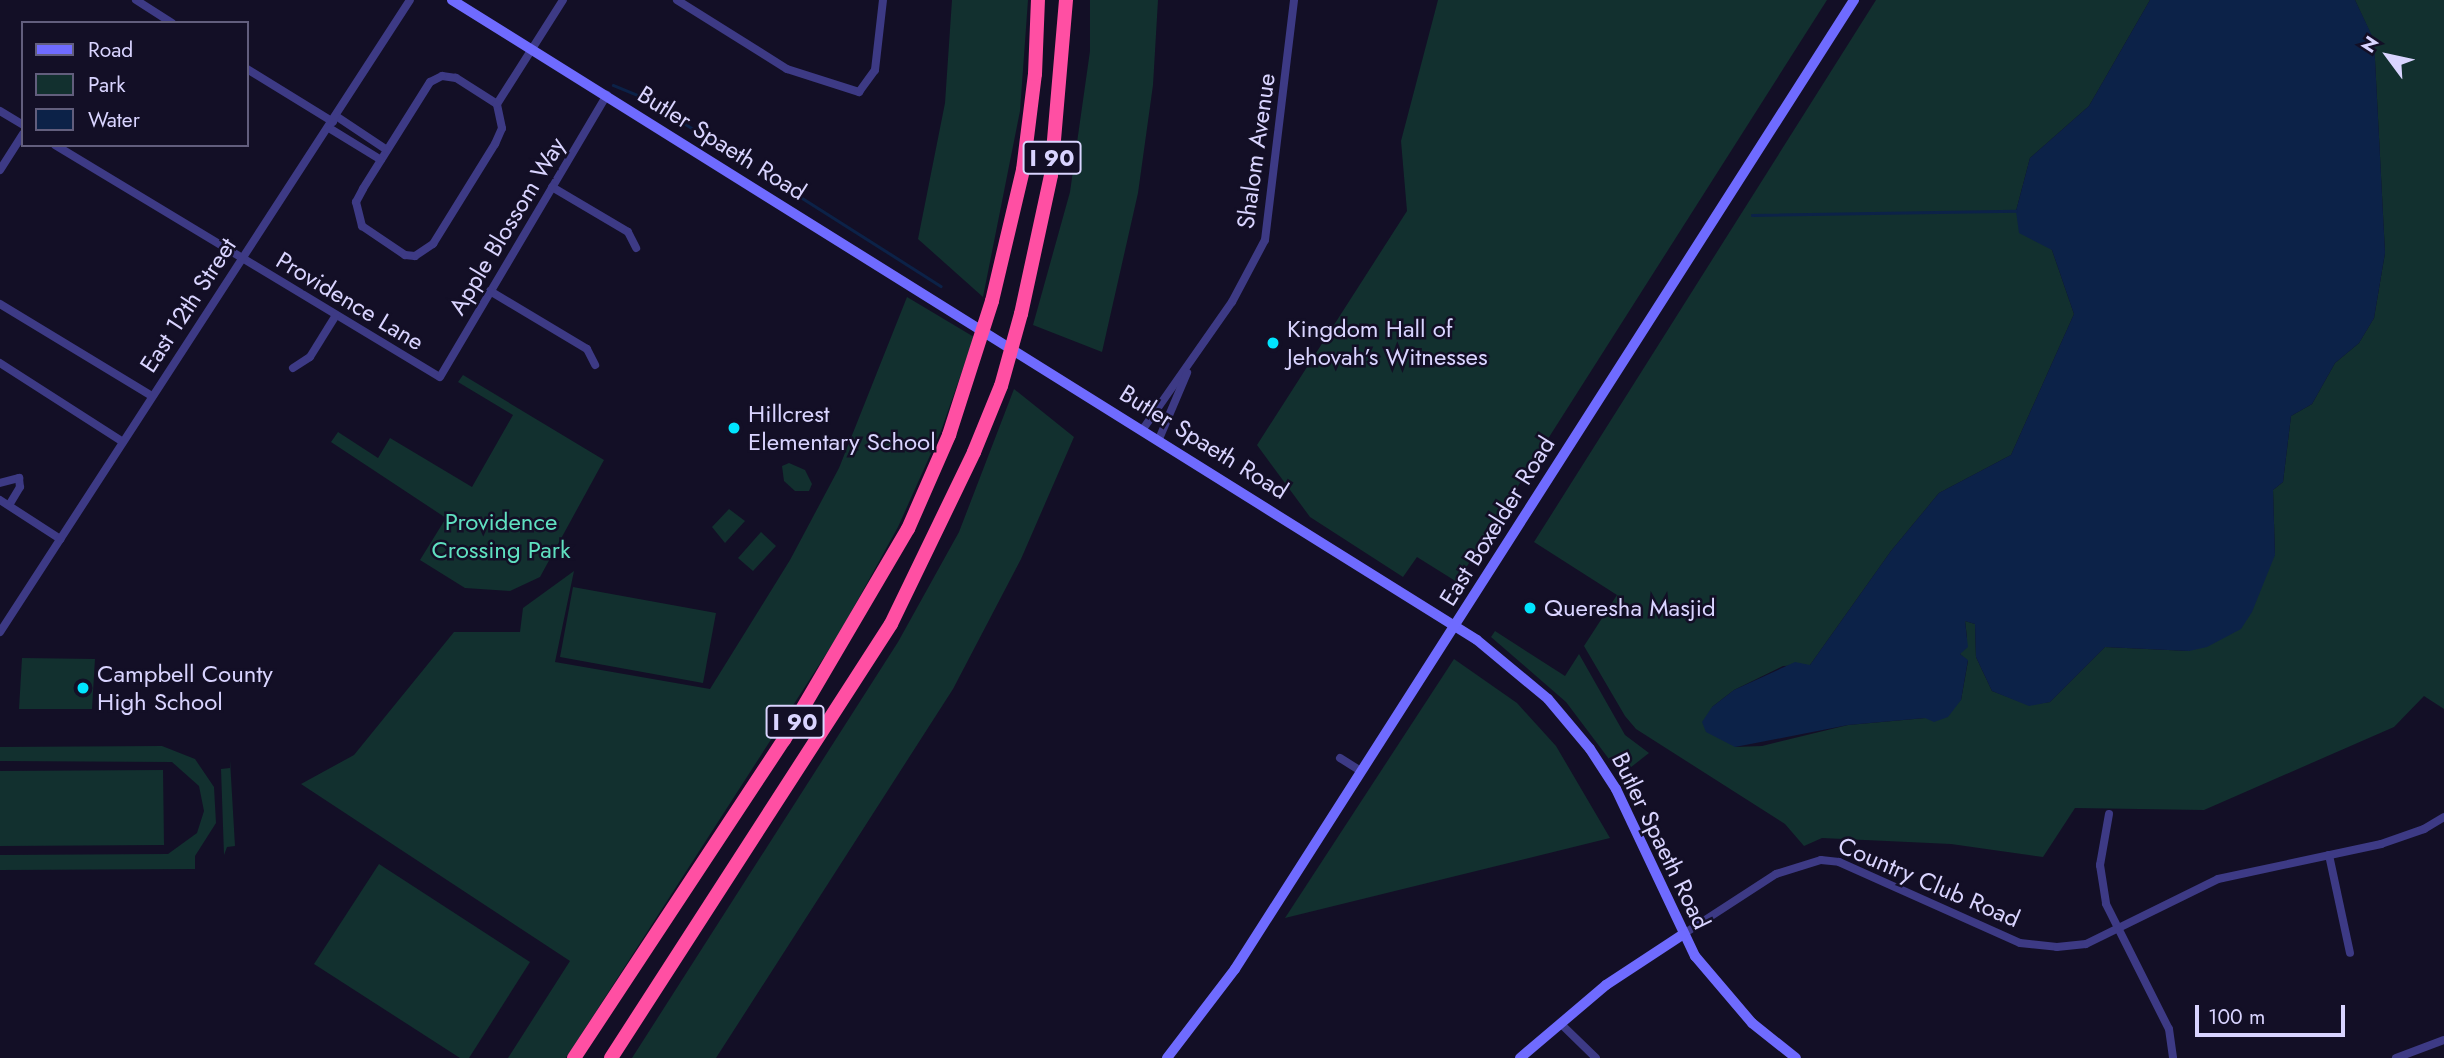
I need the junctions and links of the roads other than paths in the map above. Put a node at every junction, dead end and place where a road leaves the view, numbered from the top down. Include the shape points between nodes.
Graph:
1 (136, 0) edge
2 (410, 0) edge
3 (452, 0) edge
4 (563, 0) edge
5 (677, 0) edge
6 (883, 0) edge
7 (1038, 0) edge
8 (1066, 0) edge
9 (1294, 0) edge
10 (1854, 0) edge
11 (169, 21) edge
12 (531, 49) junction
13 (248, 70) edge
14 (607, 95) junction
15 (497, 104) junction
16 (0, 111) edge
17 (333, 122) junction
18 (21, 124) edge
19 (21, 137) edge
20 (58, 147) edge
21 (387, 150) junction
22 (381, 160) junction
23 (0, 170) edge
24 (552, 187) junction
25 (636, 248) dead end
26 (241, 258) junction
27 (490, 291) junction
28 (0, 304) edge
29 (336, 315) junction
30 (0, 363) edge
31 (595, 365) dead end
32 (293, 368) dead end
33 (1188, 370) junction
34 (440, 377) joint
35 (152, 396) junction
36 (1143, 429) junction
37 (1159, 439) junction
38 (123, 442) junction
39 (0, 483) edge
40 (0, 500) edge
41 (9, 505) junction
42 (60, 539) junction
43 (1456, 626) junction
44 (0, 632) edge
45 (1340, 758) dead end
46 (1361, 771) junction
47 (2109, 814) dead end
48 (2444, 817) edge
49 (2329, 855) junction
50 (2118, 931) junction
51 (1682, 934) junction
52 (2350, 953) dead end
53 (1559, 1023) junction
54 (2444, 1040) edge
55 (574, 1058) edge
56 (612, 1058) edge
57 (1167, 1058) edge
58 (1520, 1058) edge
59 (1597, 1058) edge
60 (1796, 1058) edge
61 (2173, 1058) edge
62 (2396, 1058) edge

1 - 11 street
2 - 17 street, East 12th Street
3 - 12 main road, Butler Spaeth Road
4 - 12 street
5 - 6 street via 787,69 859,92 875,70
7 - 55 highway, I 90 via 1035,74 1023,170 992,301 973,363 908,530 854,627
8 - 56 highway, I 90 via 1051,175 1021,314 1000,386 938,533 891,624
9 - 33 street, Shalom Avenue via 1265,240 1251,271
10 - 43 main road, East Boxelder Road
12 - 14 main road, Butler Spaeth Road
12 - 15 street
13 - 17 street
14 - 24 street, Apple Blossom Way
14 - 36 main road, Butler Spaeth Road
15 - 21 street via 456,78 442,76 430,82
15 - 22 street via 502,128 495,144 426,252 405,255 362,226 356,202
16 - 18 street
17 - 21 street
17 - 22 street
17 - 26 street, East 12th Street
19 - 23 street
20 - 26 street, Providence Lane
21 - 22 street
24 - 25 street via 628,232
24 - 27 street, Apple Blossom Way
26 - 29 street, Providence Lane
26 - 35 street, East 12th Street
27 - 31 street via 587,349
27 - 34 street, Apple Blossom Way
28 - 35 street
29 - 32 street via 310,357
29 - 34 street, Providence Lane
30 - 38 street
33 - 36 street, Shalom Avenue
33 - 37 street, Shalom Avenue
35 - 38 street, East 12th Street
36 - 37 main road, Butler Spaeth Road
37 - 43 main road, Butler Spaeth Road
38 - 42 street, East 12th Street
39 - 41 street via 19,478 20,487
40 - 41 street
41 - 42 street
42 - 44 street, East 12th Street
43 - 46 main road, East Boxelder Road
43 - 51 main road, Butler Spaeth Road via 1536,687 1590,749 1616,789
45 - 46 street
46 - 57 main road, East Boxelder Road via 1235,969
47 - 50 street via 2100,865 2106,904
48 - 49 street, Country Club Road via 2424,830
49 - 50 street, Country Club Road via 2218,879
49 - 52 street
50 - 51 street, Country Club Road via 2086,944 2020,943 1839,862 1821,860 1776,874
50 - 61 street via 2169,1029
51 - 53 main road, Country Club Road
51 - 60 main road, Butler Spaeth Road via 1721,992
53 - 58 main road, Country Club Road
53 - 59 street
54 - 62 street

